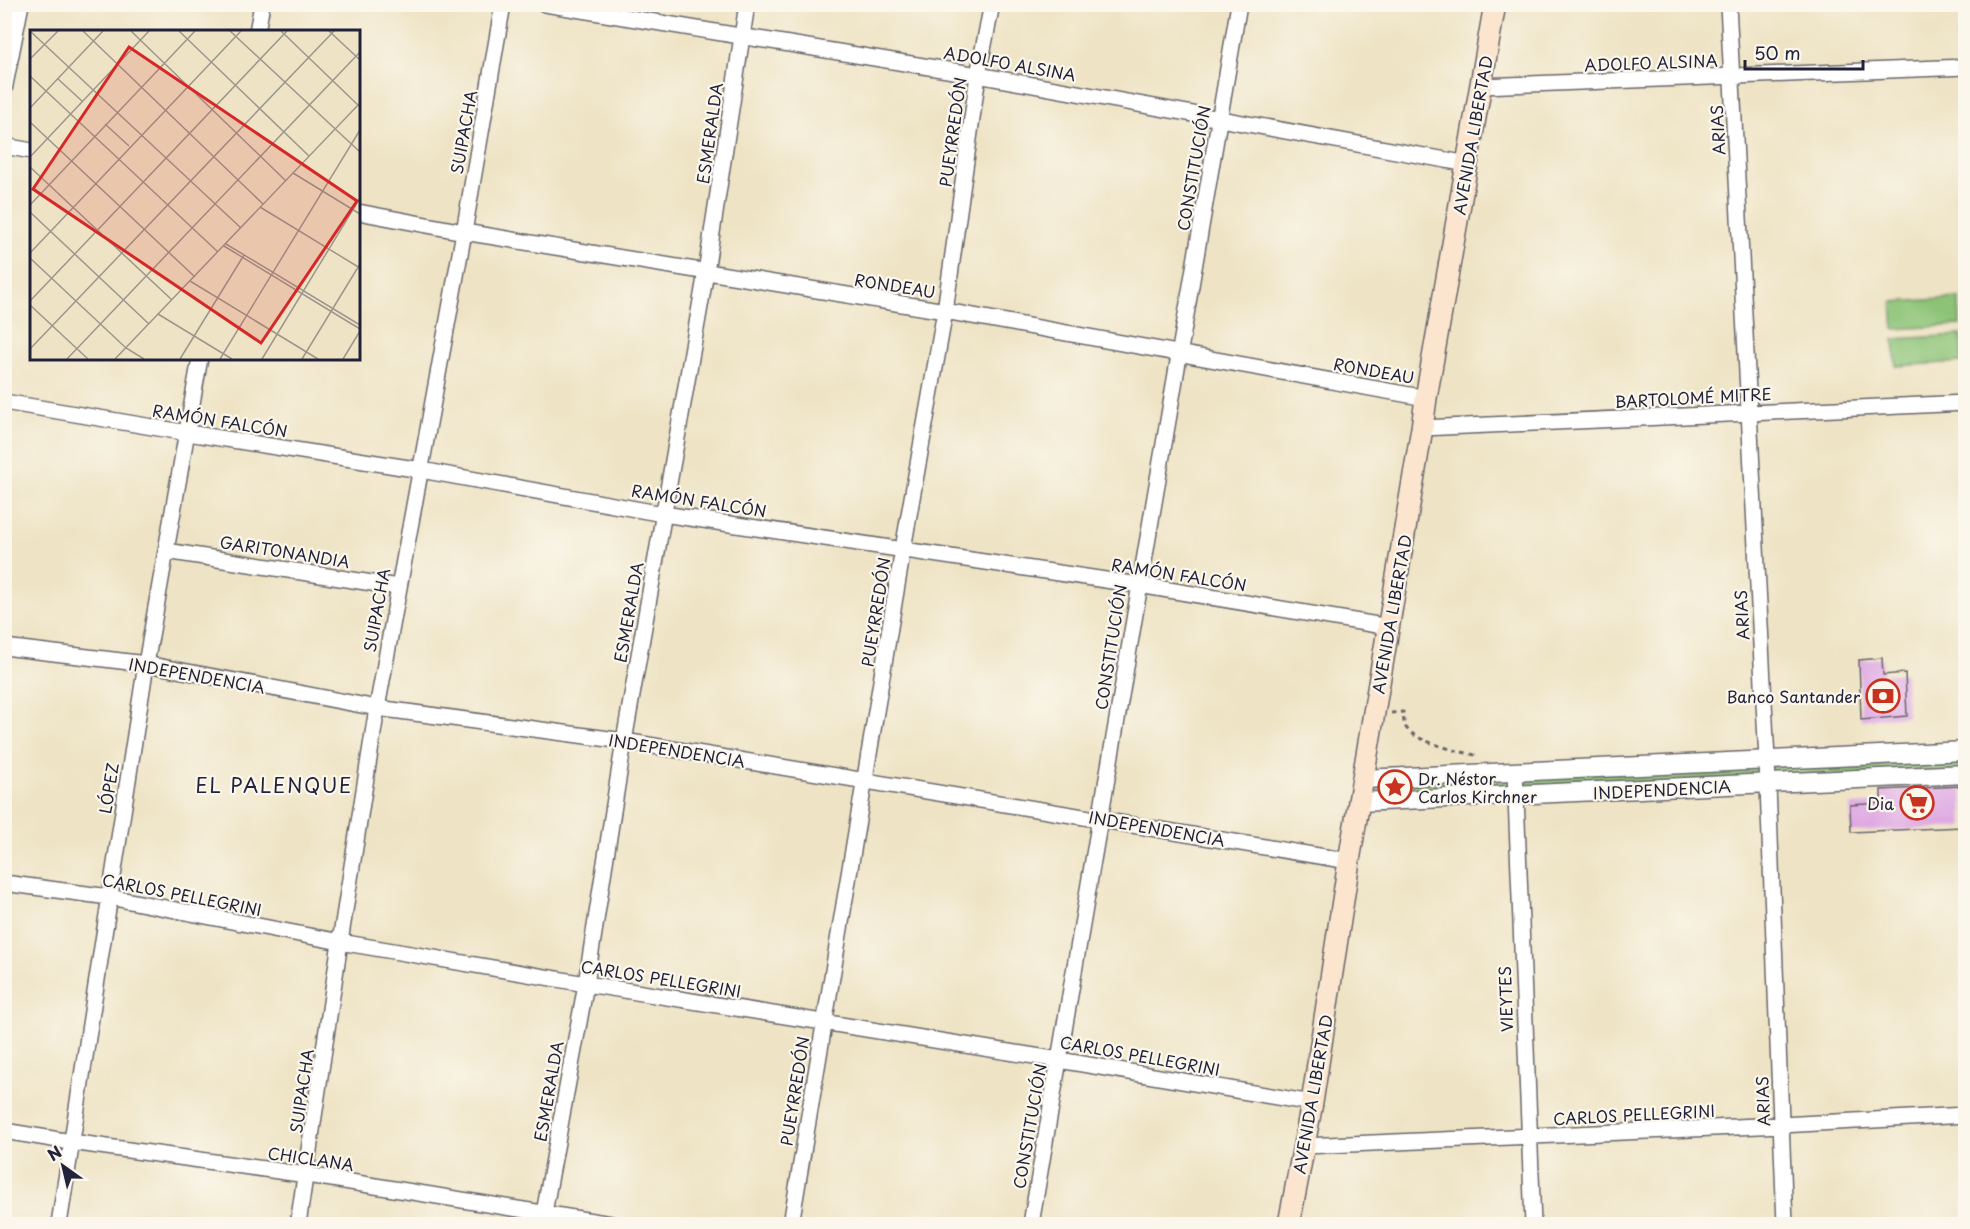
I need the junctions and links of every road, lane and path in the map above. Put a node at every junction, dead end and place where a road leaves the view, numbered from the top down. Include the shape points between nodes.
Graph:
1 (21, 4) edge
2 (262, 4) edge
3 (503, 4) edge
4 (545, 4) edge
5 (747, 4) edge
6 (992, 4) edge
7 (1239, 4) edge
8 (1495, 4) edge
9 (1728, 4) edge
10 (257, 30) edge
11 (741, 38) junction
12 (1965, 67) edge
13 (978, 75) junction
14 (1732, 76) junction
15 (1481, 86) junction
16 (4, 90) edge
17 (1220, 118) junction
18 (4, 146) edge
19 (30, 151) edge
20 (1468, 164) junction
21 (360, 212) edge
22 (464, 232) junction
23 (706, 272) junction
24 (945, 311) junction
25 (1178, 352) junction
26 (200, 360) edge
27 (1425, 398) junction
28 (4, 402) edge
29 (1965, 403) edge
30 (1748, 412) junction
31 (1422, 428) junction
32 (188, 434) junction
33 (421, 470) junction
34 (663, 513) junction
35 (903, 549) junction
36 (166, 551) junction
37 (1139, 585) junction
38 (398, 587) junction
39 (1389, 627) junction
40 (4, 647) edge
41 (146, 664) junction
42 (377, 708) junction
43 (1374, 714) junction
44 (624, 741) junction
45 (1965, 751) edge
46 (1767, 760) junction
47 (1515, 772) junction
48 (1488, 773) junction
49 (1965, 774) edge
50 (1363, 779) junction
51 (865, 780) junction
52 (1768, 784) junction
53 (1516, 796) junction
54 (1359, 802) junction
55 (1100, 819) junction
56 (1349, 861) junction
57 (4, 883) edge
58 (110, 897) junction
59 (340, 942) junction
60 (586, 984) junction
61 (824, 1021) junction
62 (1059, 1060) junction
63 (1312, 1102) junction
64 (1965, 1115) edge
65 (1781, 1125) junction
66 (4, 1131) edge
67 (1528, 1136) junction
68 (71, 1142) junction
69 (1304, 1146) junction
70 (307, 1175) junction
71 (543, 1218) edge
72 (59, 1224) edge
73 (298, 1224) edge
74 (611, 1224) edge
75 (791, 1224) edge
76 (1031, 1224) edge
77 (1289, 1224) edge
78 (1533, 1224) edge
79 (1785, 1224) edge

1 - 16 street
2 - 10 street
3 - 22 street, SUIPACHA
4 - 11 street, ADOLFO ALSINA
5 - 11 street, ESMERALDA
6 - 13 street, PUEYRREDÓN
7 - 17 street, CONSTITUCIÓN
8 - 15 main road, AVENIDA LIBERTAD
9 - 14 street, ARIAS
11 - 13 street, ADOLFO ALSINA
11 - 23 street, ESMERALDA
12 - 14 street, ADOLFO ALSINA
13 - 17 street, ADOLFO ALSINA
13 - 24 street, PUEYRREDÓN
14 - 15 street, ADOLFO ALSINA
14 - 30 street, ARIAS
15 - 20 main road, AVENIDA LIBERTAD
17 - 20 street, ADOLFO ALSINA
17 - 25 street, CONSTITUCIÓN
18 - 19 street
20 - 27 main road, AVENIDA LIBERTAD
21 - 22 street, RONDEAU
22 - 23 street, RONDEAU
22 - 33 street, SUIPACHA
23 - 24 street, RONDEAU
23 - 34 street, ESMERALDA
24 - 25 street, RONDEAU
24 - 35 street, PUEYRREDÓN
25 - 27 street, RONDEAU
25 - 37 street, CONSTITUCIÓN
26 - 32 street, LÓPEZ
27 - 31 main road, AVENIDA LIBERTAD
28 - 32 street, RAMÓN FALCÓN
29 - 30 street, BARTOLOMÉ MITRE
30 - 31 street, BARTOLOMÉ MITRE
30 - 46 street, ARIAS
31 - 39 main road, AVENIDA LIBERTAD
32 - 33 street, RAMÓN FALCÓN
32 - 36 street, LÓPEZ
33 - 34 street, RAMÓN FALCÓN
33 - 38 street, SUIPACHA
34 - 35 street, RAMÓN FALCÓN
34 - 44 street, ESMERALDA
35 - 37 street, RAMÓN FALCÓN
35 - 51 street, PUEYRREDÓN
36 - 38 street, GARITONANDIA
36 - 41 street, LÓPEZ
37 - 39 street, RAMÓN FALCÓN
37 - 55 street, CONSTITUCIÓN
38 - 42 street, SUIPACHA
39 - 43 main road, AVENIDA LIBERTAD
40 - 41 street, INDEPENDENCIA
41 - 42 street, INDEPENDENCIA
41 - 58 street, LÓPEZ
42 - 44 street, INDEPENDENCIA
42 - 59 street, SUIPACHA
43 - 48 path via 1403,712 1407,730 1435,744 1486,758
43 - 50 main road, AVENIDA LIBERTAD
44 - 51 street, INDEPENDENCIA
44 - 60 street, ESMERALDA
45 - 46 street, INDEPENDENCIA
46 - 47 street, INDEPENDENCIA
46 - 52 street, ARIAS
47 - 48 street, INDEPENDENCIA
47 - 53 street, VIEYTES
48 - 50 street, INDEPENDENCIA
49 - 52 street, INDEPENDENCIA
50 - 54 main road, AVENIDA LIBERTAD
51 - 55 street, INDEPENDENCIA
51 - 61 street, PUEYRREDÓN
52 - 53 street, INDEPENDENCIA
52 - 65 street, ARIAS
53 - 54 street, INDEPENDENCIA
53 - 67 street, VIEYTES
54 - 56 main road, AVENIDA LIBERTAD
55 - 56 street, INDEPENDENCIA
55 - 62 street, CONSTITUCIÓN
56 - 63 main road, AVENIDA LIBERTAD
57 - 58 street, CARLOS PELLEGRINI
58 - 59 street, CARLOS PELLEGRINI
58 - 68 street, LÓPEZ
59 - 60 street, CARLOS PELLEGRINI
59 - 70 street, SUIPACHA
60 - 61 street, CARLOS PELLEGRINI
60 - 71 street, ESMERALDA
61 - 62 street, CARLOS PELLEGRINI
61 - 75 street, PUEYRREDÓN
62 - 63 street, CARLOS PELLEGRINI
62 - 76 street, CONSTITUCIÓN
63 - 69 main road, AVENIDA LIBERTAD
64 - 65 street, CARLOS PELLEGRINI
65 - 67 street, CARLOS PELLEGRINI
65 - 79 street, ARIAS
66 - 68 street, CHICLANA
67 - 69 street, CARLOS PELLEGRINI
67 - 78 street, VIEYTES
68 - 70 street, CHICLANA
68 - 72 street, LÓPEZ
69 - 77 main road, AVENIDA LIBERTAD
70 - 71 street, CHICLANA
70 - 73 street, SUIPACHA
71 - 74 street, CHICLANA

